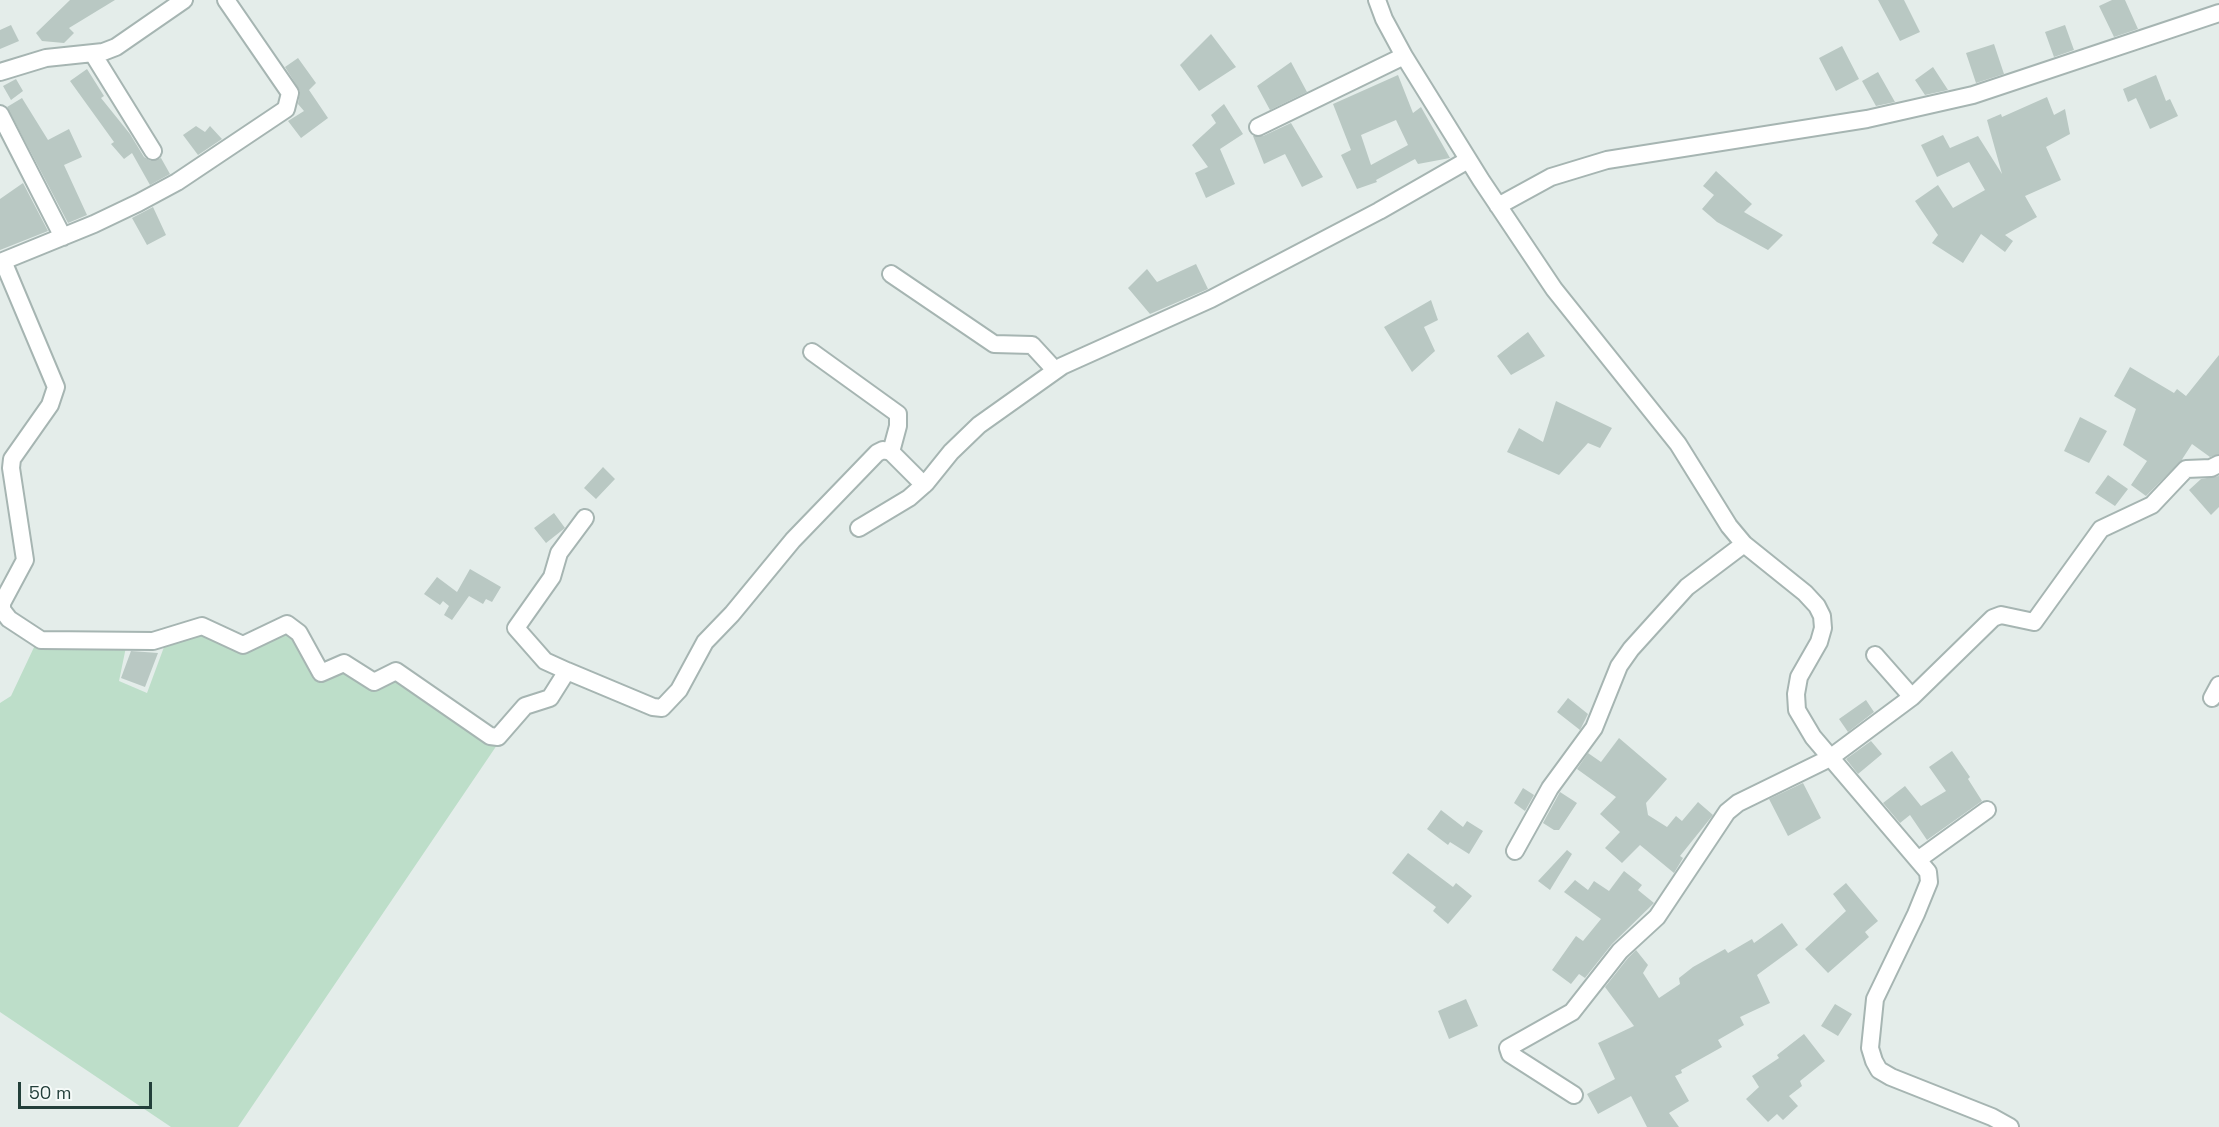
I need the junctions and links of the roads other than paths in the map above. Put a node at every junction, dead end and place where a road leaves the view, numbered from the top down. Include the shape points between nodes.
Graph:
1 (184, 0) edge
2 (226, 0) edge
3 (1377, 0) edge
4 (2219, 13) edge
5 (93, 54) junction
6 (1404, 56) junction
7 (0, 72) edge
8 (0, 114) edge
9 (1258, 128) dead end
10 (153, 151) dead end
11 (1468, 160) junction
12 (1498, 206) junction
13 (63, 237) junction
14 (1, 261) edge
15 (891, 274) dead end
16 (812, 352) dead end
17 (1055, 370) junction
18 (891, 452) junction
19 (2219, 464) edge
20 (924, 485) junction
21 (585, 518) dead end
22 (859, 528) dead end
23 (1744, 544) junction
24 (1875, 656) dead end
25 (567, 671) junction
26 (1912, 697) junction
27 (1830, 758) junction
28 (1987, 810) dead end
29 (1515, 851) dead end
30 (1919, 859) junction
31 (1574, 1095) dead end
32 (2010, 1127) edge

1 - 5 street via 116,47
2 - 13 street via 290,93 286,109 177,182
3 - 6 street
4 - 12 street via 1973,95 1867,119 1607,160 1551,177
5 - 7 street via 46,58
5 - 10 street
6 - 9 street
6 - 11 street
8 - 13 street
11 - 12 street
11 - 17 street via 1369,217 1211,299
12 - 23 street via 1554,289 1678,444 1712,502
13 - 14 street
14 - 25 street via 56,387 53,399 12,459 25,560 2,603 9,619 45,640 153,642 202,627 243,645 287,624 299,633 321,673 344,663 374,682 396,671 498,738 525,706 550,698
15 - 17 street via 994,344 1032,345
16 - 18 street via 898,414
17 - 20 street via 979,425
18 - 20 street
18 - 25 street via 877,453 793,540 705,642 679,690 662,708
19 - 26 street via 2186,469 2152,506 2101,530 2034,622 2001,615 1993,618
20 - 22 street
21 - 25 street via 559,553 552,577 516,628 545,662
23 - 27 street via 1805,593 1822,616 1819,642 1799,677 1796,694 1801,720
23 - 29 street via 1687,586 1631,649 1619,666 1594,728 1550,788
24 - 26 street
26 - 27 street
27 - 30 street
27 - 31 street via 1727,812 1656,917 1620,951 1572,1012 1508,1048 1510,1054
28 - 30 street
30 - 32 street via 1928,872 1929,882 1875,999 1870,1031 1872,1054 1879,1070 1891,1077

